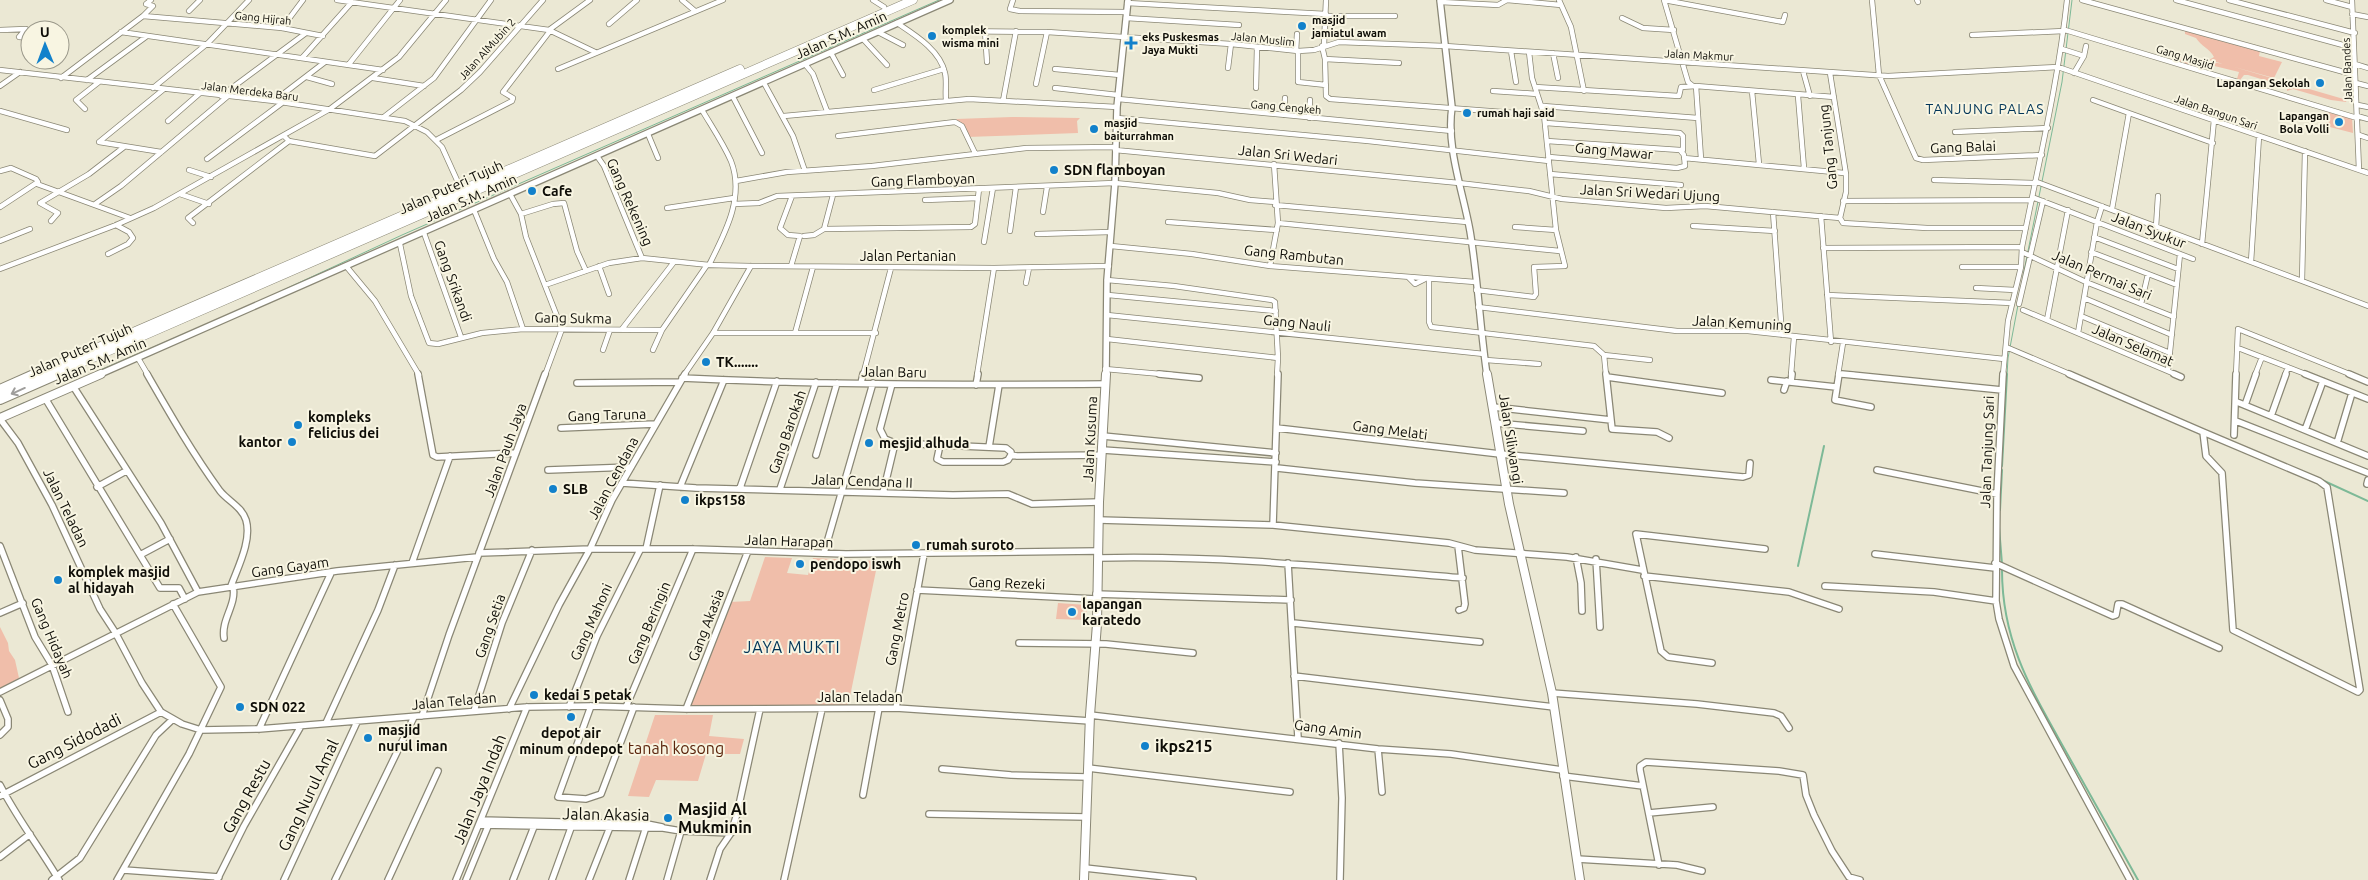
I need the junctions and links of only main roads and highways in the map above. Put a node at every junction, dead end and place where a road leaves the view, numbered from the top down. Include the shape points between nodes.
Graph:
1 (900, 0) edge
2 (913, 0) edge
3 (703, 88) junction
4 (0, 390) edge
5 (0, 399) edge

1 - 3 highway, Jalan Puteri Tujuh
2 - 3 highway, Jalan Puteri Tujuh
3 - 4 highway, Jalan Puteri Tujuh via 461,189
3 -> 5 highway, Jalan Puteri Tujuh

